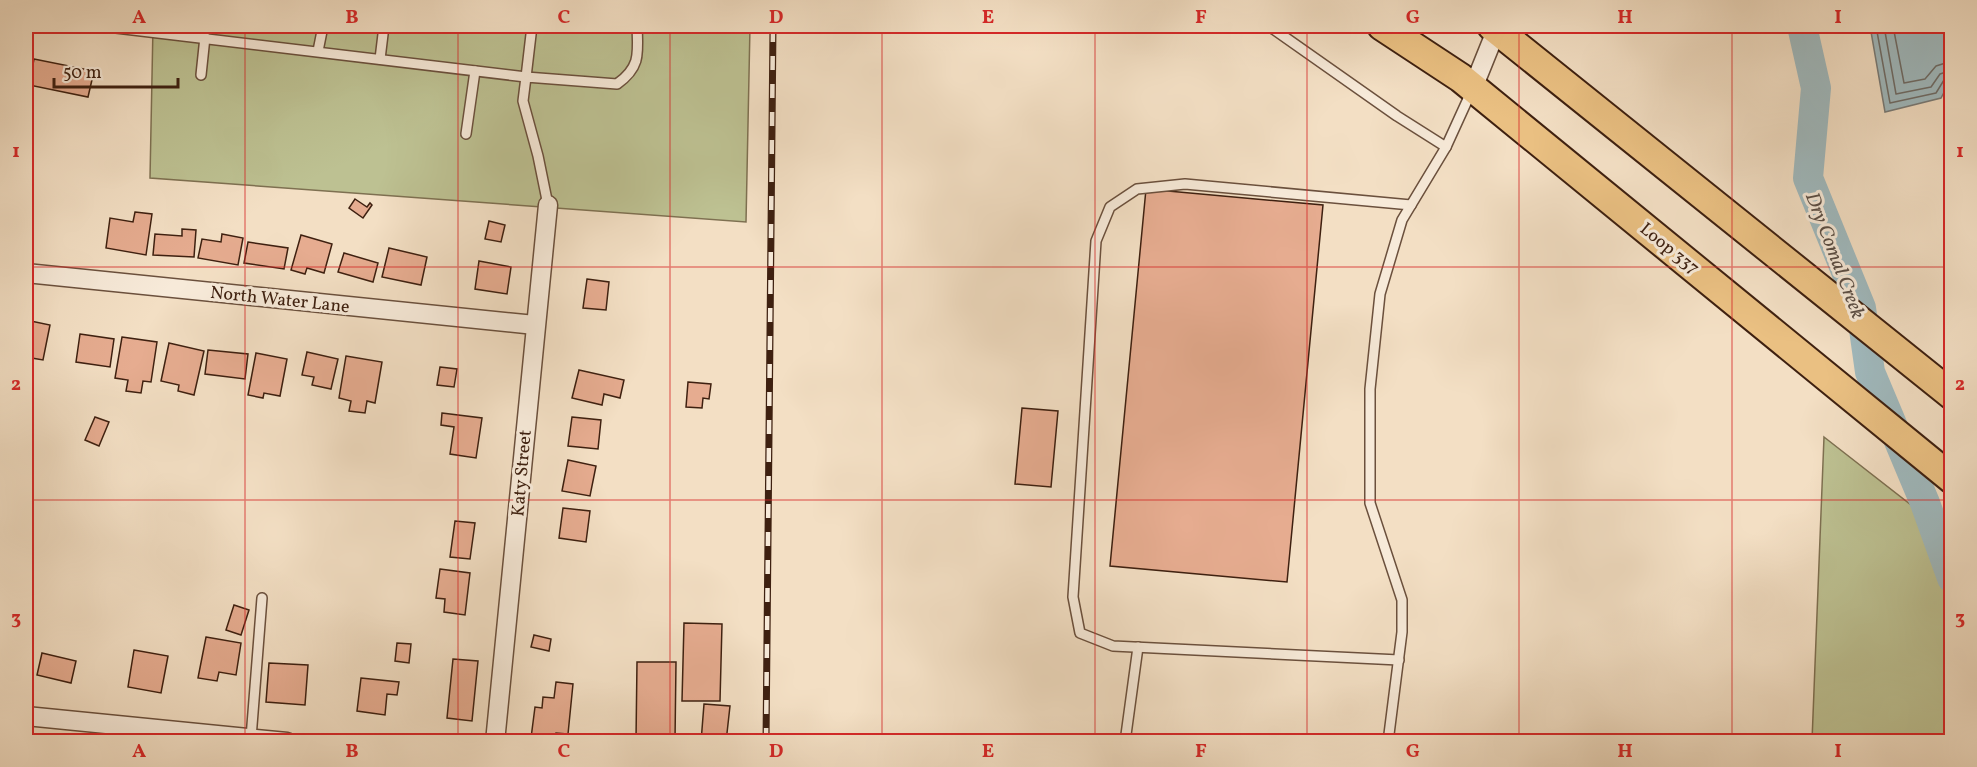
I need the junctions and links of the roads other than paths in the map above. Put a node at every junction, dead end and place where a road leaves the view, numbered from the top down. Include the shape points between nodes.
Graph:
1 (99, 26) edge
2 (323, 26) edge
3 (384, 26) edge
4 (532, 26) edge
5 (638, 26) edge
6 (1269, 26) edge
7 (1382, 26) edge
8 (1496, 27) edge
9 (160, 29) edge
10 (205, 37) junction
11 (318, 51) junction
12 (380, 59) junction
13 (475, 71) junction
14 (201, 75) dead end
15 (526, 78) junction
16 (1473, 88) junction
17 (466, 134) dead end
18 (1446, 147) junction
19 (548, 205) joint
20 (1411, 205) junction
21 (26, 273) edge
22 (535, 325) junction
23 (1952, 395) edge
24 (1952, 478) edge
25 (262, 598) dead end
26 (1138, 647) junction
27 (1399, 660) junction
28 (26, 716) edge
29 (251, 738) junction
30 (286, 741) edge
31 (495, 741) edge
32 (1125, 741) edge
33 (1388, 741) edge

1 - 9 lane
2 - 11 lane
3 - 12 lane
4 - 15 lane
5 - 15 lane via 638,62 617,84
6 - 18 lane
7 - 16 main road, Loop 337
8 - 16 street
8 - 23 main road
9 - 10 lane
10 - 11 lane
10 - 14 lane
11 - 12 lane
12 - 13 lane
13 - 15 lane
13 - 17 lane
15 - 19 lane via 523,101
16 - 18 lane
16 - 24 main road, Loop 337
18 - 20 lane
19 - 22 street, Katy Street
20 - 26 lane via 1185,184 1137,189 1110,207 1096,241 1073,597 1080,633 1113,646
20 - 27 lane via 1402,220 1380,294 1370,388 1370,502 1402,600
21 - 22 street, North Water Lane
22 - 31 street, Katy Street
25 - 29 lane
26 - 27 lane
26 - 32 lane
27 - 33 lane
28 - 29 street
29 - 30 street

